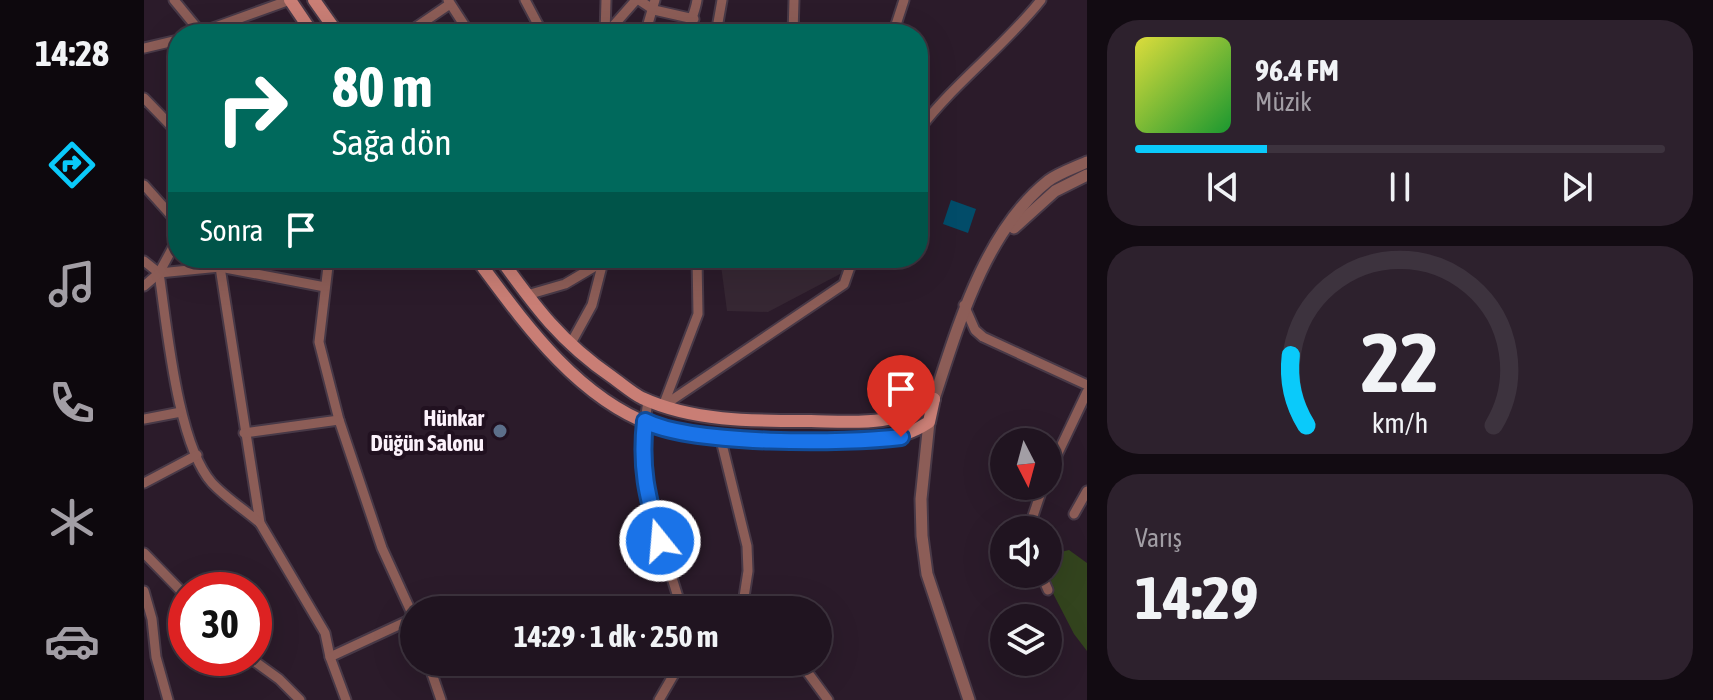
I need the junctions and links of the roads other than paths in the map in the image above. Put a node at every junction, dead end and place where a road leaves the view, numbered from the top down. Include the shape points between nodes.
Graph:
1 (174, 0) edge
2 (290, 0) edge
3 (314, 0) edge
4 (525, 0) edge
5 (606, 0) edge
6 (638, 0) edge
7 (697, 0) edge
8 (722, 0) edge
9 (794, 0) edge
10 (904, 0) edge
11 (1041, 0) edge
12 (449, 2) edge
13 (655, 5) edge
14 (694, 19) junction
15 (193, 24) edge
16 (225, 24) edge
17 (306, 24) edge
18 (331, 24) edge
19 (419, 24) edge
20 (463, 24) edge
21 (538, 24) edge
22 (605, 24) edge
23 (615, 24) edge
24 (648, 24) edge
25 (689, 24) edge
26 (718, 24) edge
27 (793, 24) edge
28 (896, 24) edge
29 (168, 42) edge
30 (144, 48) edge
31 (144, 98) edge
32 (928, 118) edge
33 (168, 123) edge
34 (1087, 162) edge
35 (1083, 178) edge
36 (144, 185) edge
37 (168, 212) edge
38 (998, 242) junction
39 (168, 256) edge
40 (144, 261) edge
41 (190, 268) edge
42 (223, 268) edge
43 (243, 268) edge
44 (328, 268) edge
45 (483, 268) edge
46 (507, 268) edge
47 (591, 268) edge
48 (602, 268) edge
49 (697, 268) edge
50 (850, 268) edge
51 (159, 273) junction
52 (144, 286) edge
53 (325, 287) junction
54 (527, 295) junction
55 (964, 305) junction
56 (570, 345) junction
57 (1087, 385) edge
58 (1087, 392) edge
59 (934, 399) junction
60 (648, 400) junction
61 (663, 406) junction
62 (181, 412) junction
63 (144, 419) edge
64 (339, 420) junction
65 (645, 421) junction
66 (929, 422) junction
67 (244, 433) junction
68 (720, 436) junction
69 (1062, 445) edge
70 (197, 455) junction
71 (144, 483) edge
72 (1087, 491) edge
73 (1074, 514) dead end
74 (260, 523) junction
75 (144, 553) edge
76 (168, 578) edge
77 (144, 591) edge
78 (404, 596) edge
79 (678, 596) edge
80 (744, 596) edge
81 (400, 624) edge
82 (330, 657) junction
83 (272, 674) edge
84 (433, 676) edge
85 (673, 676) edge
86 (810, 676) edge
87 (168, 700) edge
88 (300, 700) edge
89 (346, 700) edge
90 (441, 700) edge
91 (659, 700) edge
92 (828, 700) edge
93 (969, 700) edge

1 - 15 street
2 - 16 street
2 - 17 main road
3 - 18 main road
4 - 21 street
5 - 22 street
6 - 13 street
6 - 23 street
7 - 14 street
8 - 26 street
9 - 27 street
10 - 28 street
11 - 32 street
12 - 19 street
12 - 20 street
13 - 14 street
13 - 24 street
14 - 25 street
29 - 30 street
31 - 33 street
34 - 38 street via 1052,179 1031,197
35 - 38 street via 1055,191
36 - 37 street
38 - 55 street
39 - 51 street
40 - 51 street
41 - 51 street
42 - 67 street
43 - 53 street
44 - 53 street
45 - 65 main road via 553,355 615,406
46 - 54 main road
47 - 54 street via 565,284
48 - 56 street via 592,305
49 - 61 street via 698,314
50 - 61 street via 844,284
51 - 52 street
51 - 62 street
53 - 64 street via 319,342
54 - 56 main road
55 - 57 street via 983,337
55 - 59 street
56 - 60 main road
58 - 69 street
59 - 61 main road via 905,417 850,422 725,418
59 - 66 main road
60 - 61 main road
60 - 65 street
62 - 63 street
62 - 70 street
64 - 67 street
64 - 78 street
65 - 68 main road
65 - 79 street via 645,491
66 - 68 main road via 901,437 870,441
66 - 93 street via 921,499 927,574
67 - 74 street
68 - 80 street via 747,546
70 - 71 street
70 - 74 street via 211,482
72 - 73 street
74 - 82 street via 325,633
75 - 76 street
77 - 87 street
81 - 82 street
82 - 89 street
83 - 88 street
84 - 90 street
85 - 91 street
86 - 92 street

